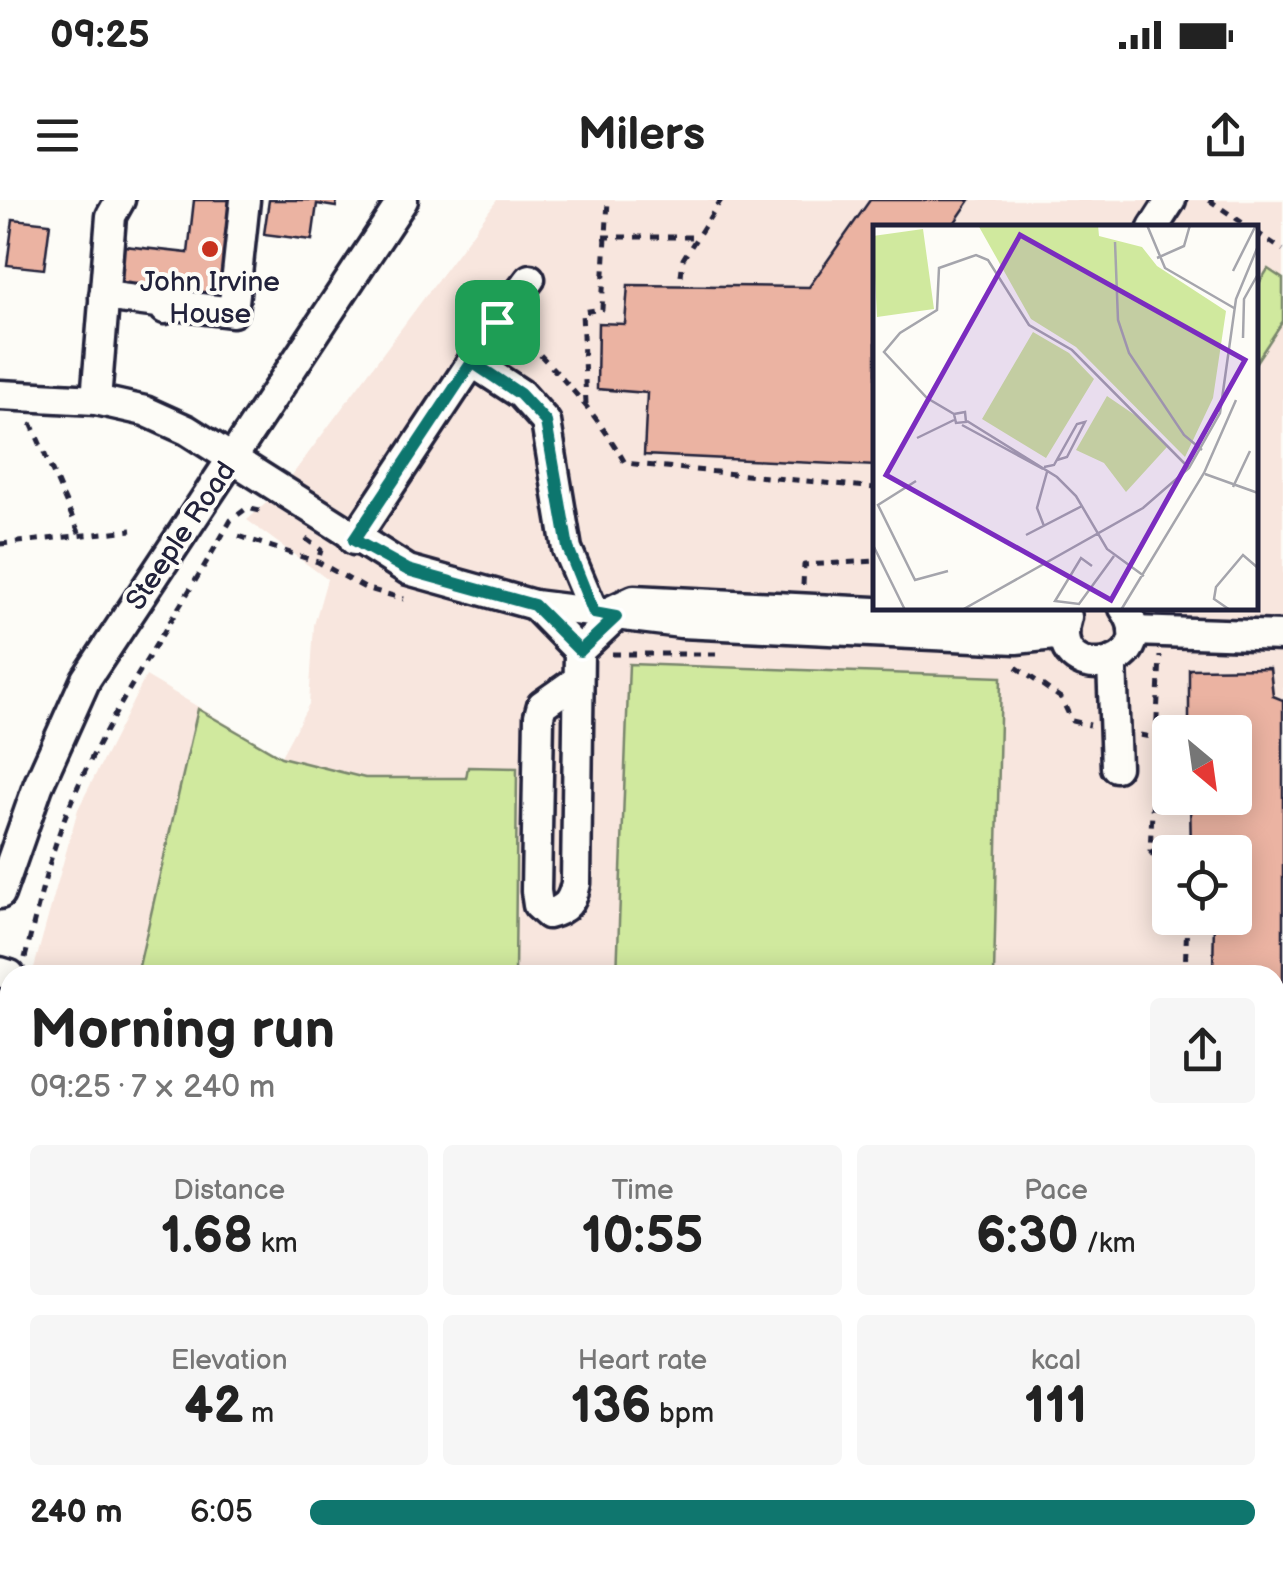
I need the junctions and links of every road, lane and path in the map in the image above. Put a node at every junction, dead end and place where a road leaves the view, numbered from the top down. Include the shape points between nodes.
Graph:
1 (244, 200) edge
2 (404, 200) edge
3 (608, 200) edge
4 (722, 200) edge
5 (1172, 200) edge
6 (1210, 200) edge
7 (116, 208) edge
8 (1155, 225) edge
9 (1245, 225) edge
10 (1258, 234) edge
11 (603, 237) junction
12 (698, 237) junction
13 (1283, 250) edge
14 (681, 276) dead end
15 (530, 279) dead end
16 (104, 296) junction
17 (500, 319) junction
18 (472, 362) junction
19 (10, 396) edge
20 (96, 400) junction
21 (586, 406) junction
22 (234, 459) junction
23 (873, 488) edge
24 (274, 517) dead end
25 (132, 530) dead end
26 (298, 534) dead end
27 (80, 536) junction
28 (239, 536) dead end
29 (354, 540) junction
30 (0, 544) edge
31 (873, 561) edge
32 (318, 562) junction
33 (423, 604) dead end
34 (534, 605) junction
35 (804, 608) junction
36 (604, 615) junction
37 (1063, 621) edge
38 (1140, 623) edge
39 (1283, 636) edge
40 (723, 654) dead end
41 (1112, 662) junction
42 (998, 664) dead end
43 (578, 665) junction
44 (1153, 715) edge
45 (1115, 730) junction
46 (1152, 737) edge
47 (1116, 768) dead end
48 (1152, 813) edge
49 (1152, 852) edge
50 (0, 894) edge
51 (1187, 935) edge
52 (24, 965) edge
53 (1186, 965) edge

1 - 16 street via 233,312
2 - 22 street, Steeple Road
3 - 11 path
4 - 12 path
5 - 8 street
6 - 9 path
7 - 16 street
10 - 13 path
11 - 12 path
11 - 21 path via 602,309 582,312
12 - 14 path
15 - 17 street
16 - 20 street
17 - 18 street via 495,343
17 - 21 path
18 - 29 street
18 - 36 street via 520,394 546,422 568,548
19 - 20 street
19 - 27 path
20 - 22 street via 145,412
21 - 23 path via 625,463
22 - 29 street
22 - 50 street, Steeple Road via 86,679
24 - 52 path via 248,508 231,520 153,648 74,795
25 - 27 path
26 - 32 path via 320,550
27 - 30 path
28 - 32 path
29 - 34 street via 408,570
31 - 35 path via 804,566
32 - 33 path via 365,588
34 - 36 street
34 - 43 street
35 - 36 street via 634,600
35 - 37 street
36 - 37 street via 1016,639
36 - 43 street
37 - 41 street via 1073,654 1084,662
38 - 39 street
38 - 41 street via 1125,653
38 - 44 path
40 - 43 path via 609,654
41 - 45 street
42 - 45 path via 1017,668 1061,698 1072,721
43 - 43 street via 576,883 572,900 548,914 536,890 539,716
45 - 46 path
45 - 47 street
48 - 49 path
51 - 53 path

